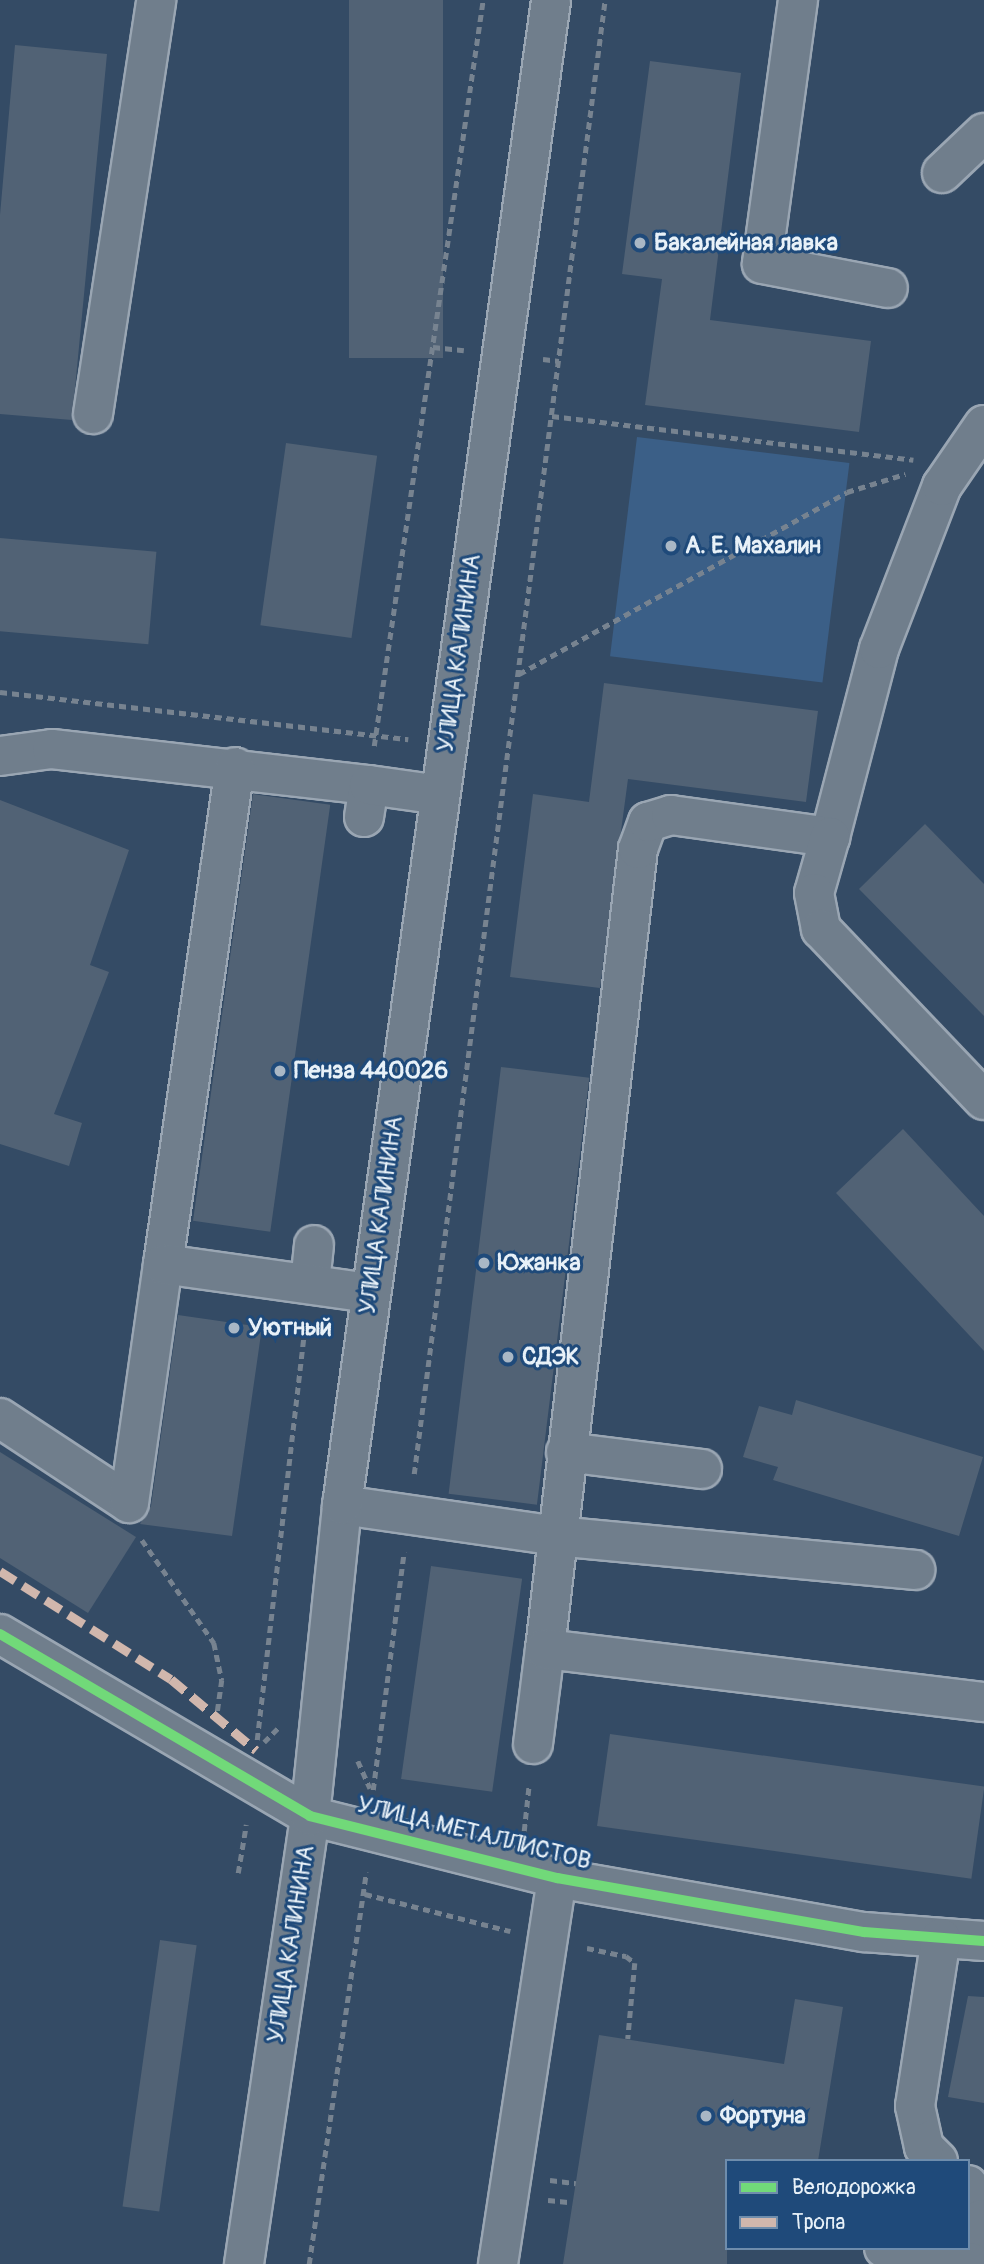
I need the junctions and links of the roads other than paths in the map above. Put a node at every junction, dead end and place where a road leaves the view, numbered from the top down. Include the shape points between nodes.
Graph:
1 (156, 0) edge
2 (551, 0) edge
3 (798, 0) edge
4 (984, 133) edge
5 (942, 173) dead end
6 (888, 288) dead end
7 (93, 414) dead end
8 (984, 425) edge
9 (0, 756) edge
10 (235, 767) junction
11 (440, 795) junction
12 (830, 837) junction
13 (984, 1100) edge
14 (314, 1245) dead end
15 (163, 1264) junction
16 (310, 1283) junction
17 (370, 1293) junction
18 (0, 1418) edge
19 (566, 1452) junction
20 (702, 1469) dead end
21 (342, 1505) junction
22 (556, 1535) junction
23 (915, 1570) dead end
24 (0, 1634) edge
25 (545, 1649) junction
26 (984, 1702) edge
27 (533, 1744) road end
28 (310, 1816) junction
29 (557, 1878) junction
30 (941, 1938) junction
31 (984, 1941) edge
32 (936, 2159) edge
33 (973, 2207) edge
34 (895, 2250) edge
35 (243, 2264) edge
36 (498, 2264) edge
37 (973, 2264) edge

1 - 7 main road
2 - 11 main road, УЛИЦА КАЛИНИНА
3 - 6 main road via 762,264
4 - 5 main road
8 - 12 main road via 952,465 879,649
9 - 10 main road via 52,749
10 - 11 main road via 367,801
10 - 15 main road
11 - 17 main road, УЛИЦА КАЛИНИНА
12 - 13 main road via 814,893 821,929
12 - 19 main road via 671,815 648,822 641,832
14 - 16 main road
15 - 16 main road
15 - 18 main road via 129,1503
16 - 17 main road
17 - 21 main road, УЛИЦА КАЛИНИНА
19 - 20 main road
19 - 22 main road
21 - 22 main road
21 - 28 main road, УЛИЦА КАЛИНИНА
22 - 23 main road
22 - 25 main road
24 - 28 main road, УЛИЦА МЕТАЛЛИСТОВ
25 - 26 main road
25 - 27 main road
28 - 29 main road, УЛИЦА МЕТАЛЛИСТОВ
28 - 35 main road, УЛИЦА КАЛИНИНА
29 - 30 main road, УЛИЦА МЕТАЛЛИСТОВ via 864,1932
29 - 36 main road
30 - 31 main road, УЛИЦА МЕТАЛЛИСТОВ
30 - 32 main road via 915,2106 924,2147
33 - 37 main road
34 - 37 main road

